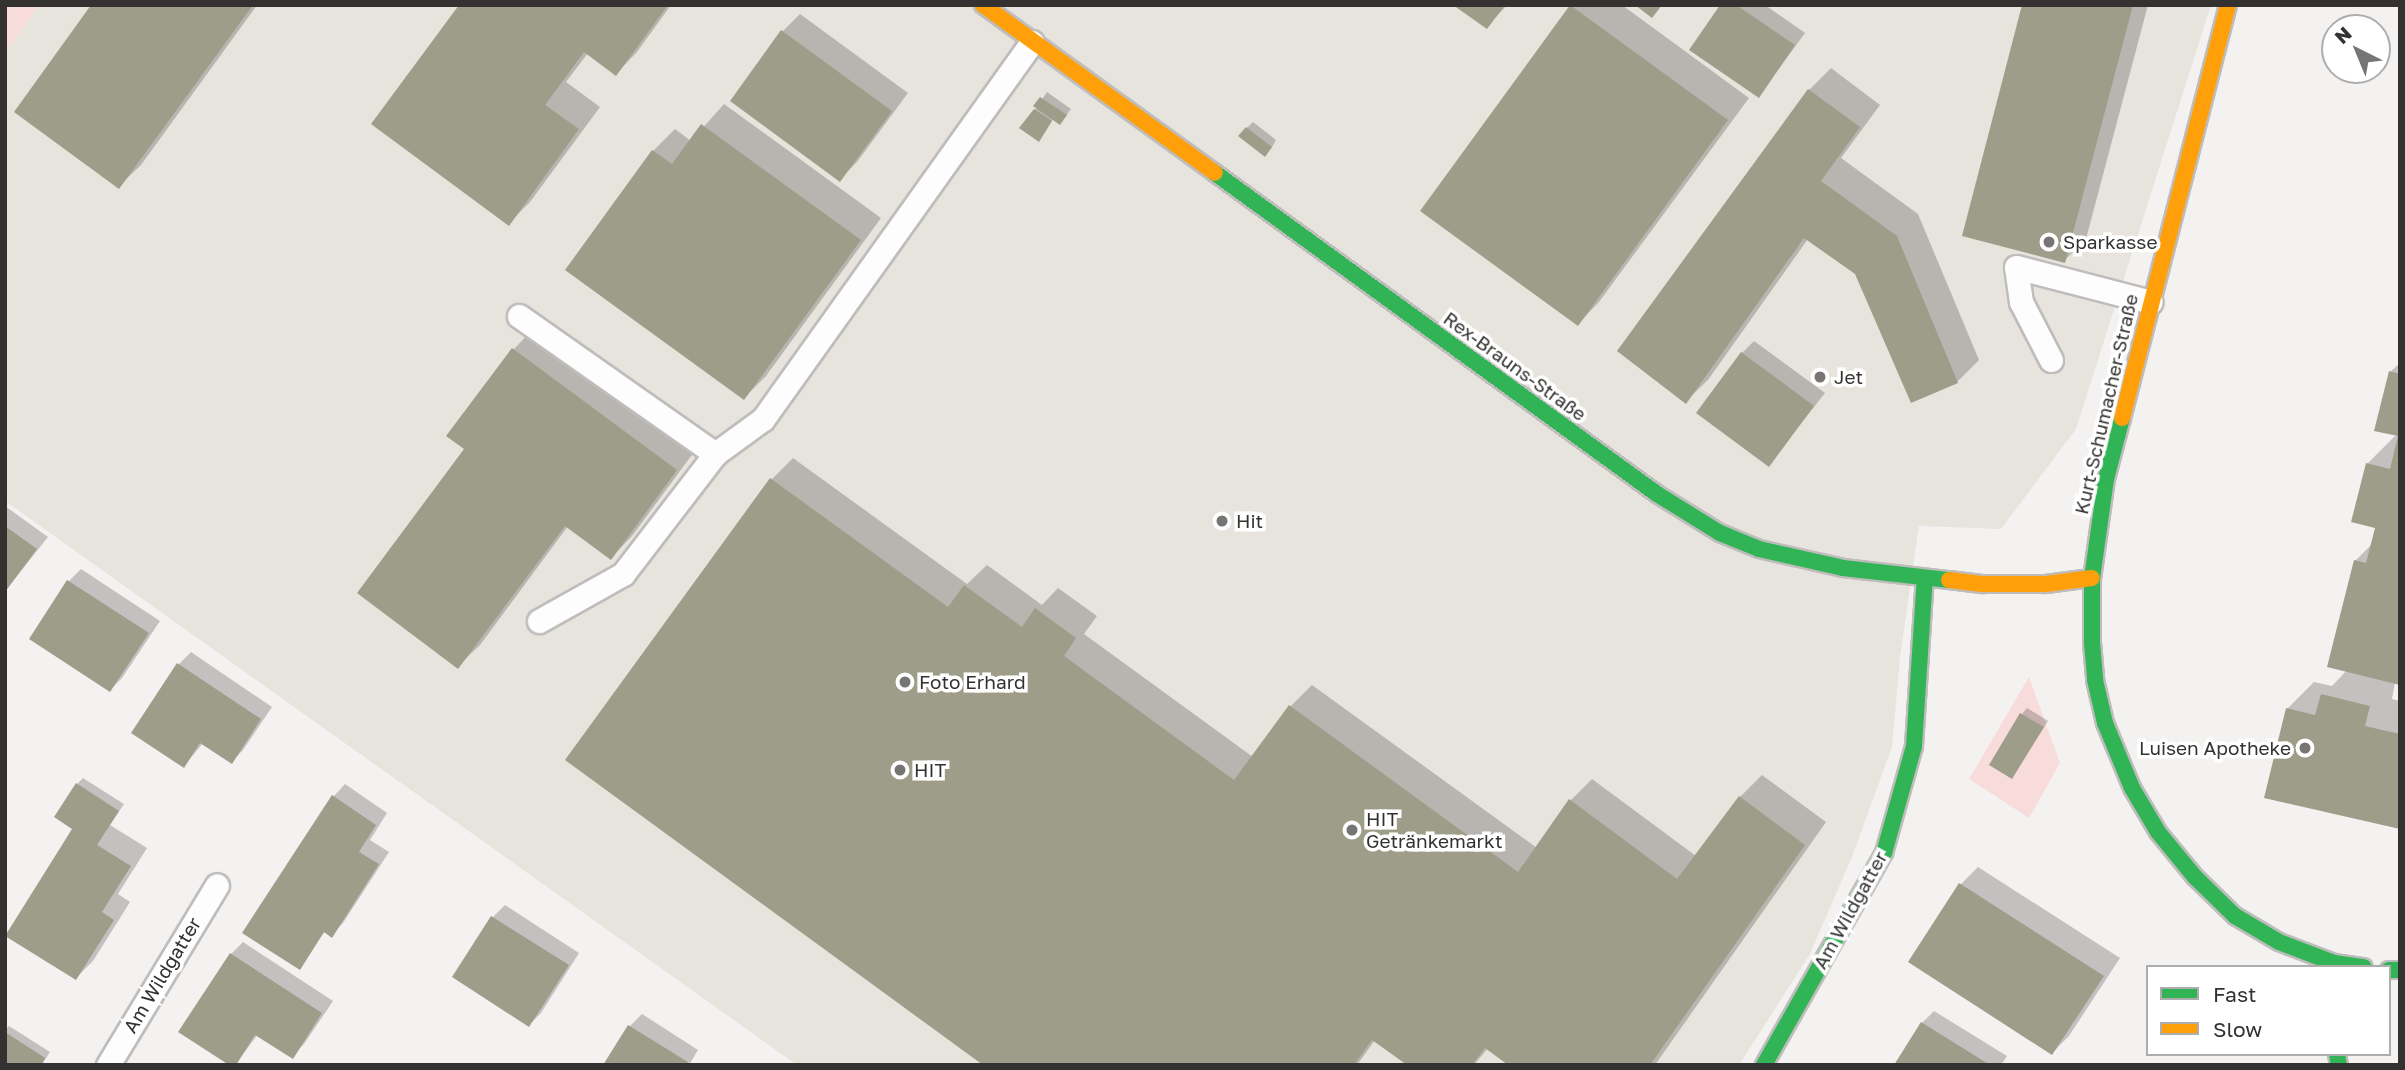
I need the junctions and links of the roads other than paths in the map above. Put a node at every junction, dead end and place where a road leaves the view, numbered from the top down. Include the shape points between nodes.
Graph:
1 (983, 5) edge
2 (2228, 5) edge
3 (1032, 42) junction
4 (2151, 302) junction
5 (519, 316) dead end
6 (2051, 360) dead end
7 (715, 454) junction
8 (1924, 578) junction
9 (2092, 578) junction
10 (539, 621) dead end
11 (217, 885) dead end
12 (2334, 965) edge
13 (107, 1065) edge
14 (1764, 1065) edge

1 - 3 street, Rex-Brauns-Straße
2 - 4 street, Kurt-Schumacher-Straße
3 - 7 lane via 763,419
3 - 8 street, Rex-Brauns-Straße via 1679,509 1759,549 1843,568
4 - 6 lane via 2016,267 2021,302
4 - 9 street, Kurt-Schumacher-Straße via 2106,479
5 - 7 lane
7 - 10 lane via 623,575
8 - 9 street, Rex-Brauns-Straße via 2021,584
8 - 14 street, Am Wildgatter via 1914,746 1884,853
9 - 12 street, Kurt-Schumacher-Straße via 2095,680 2105,723 2132,788 2158,832 2235,916 2279,942
11 - 13 lane, Am Wildgatter

